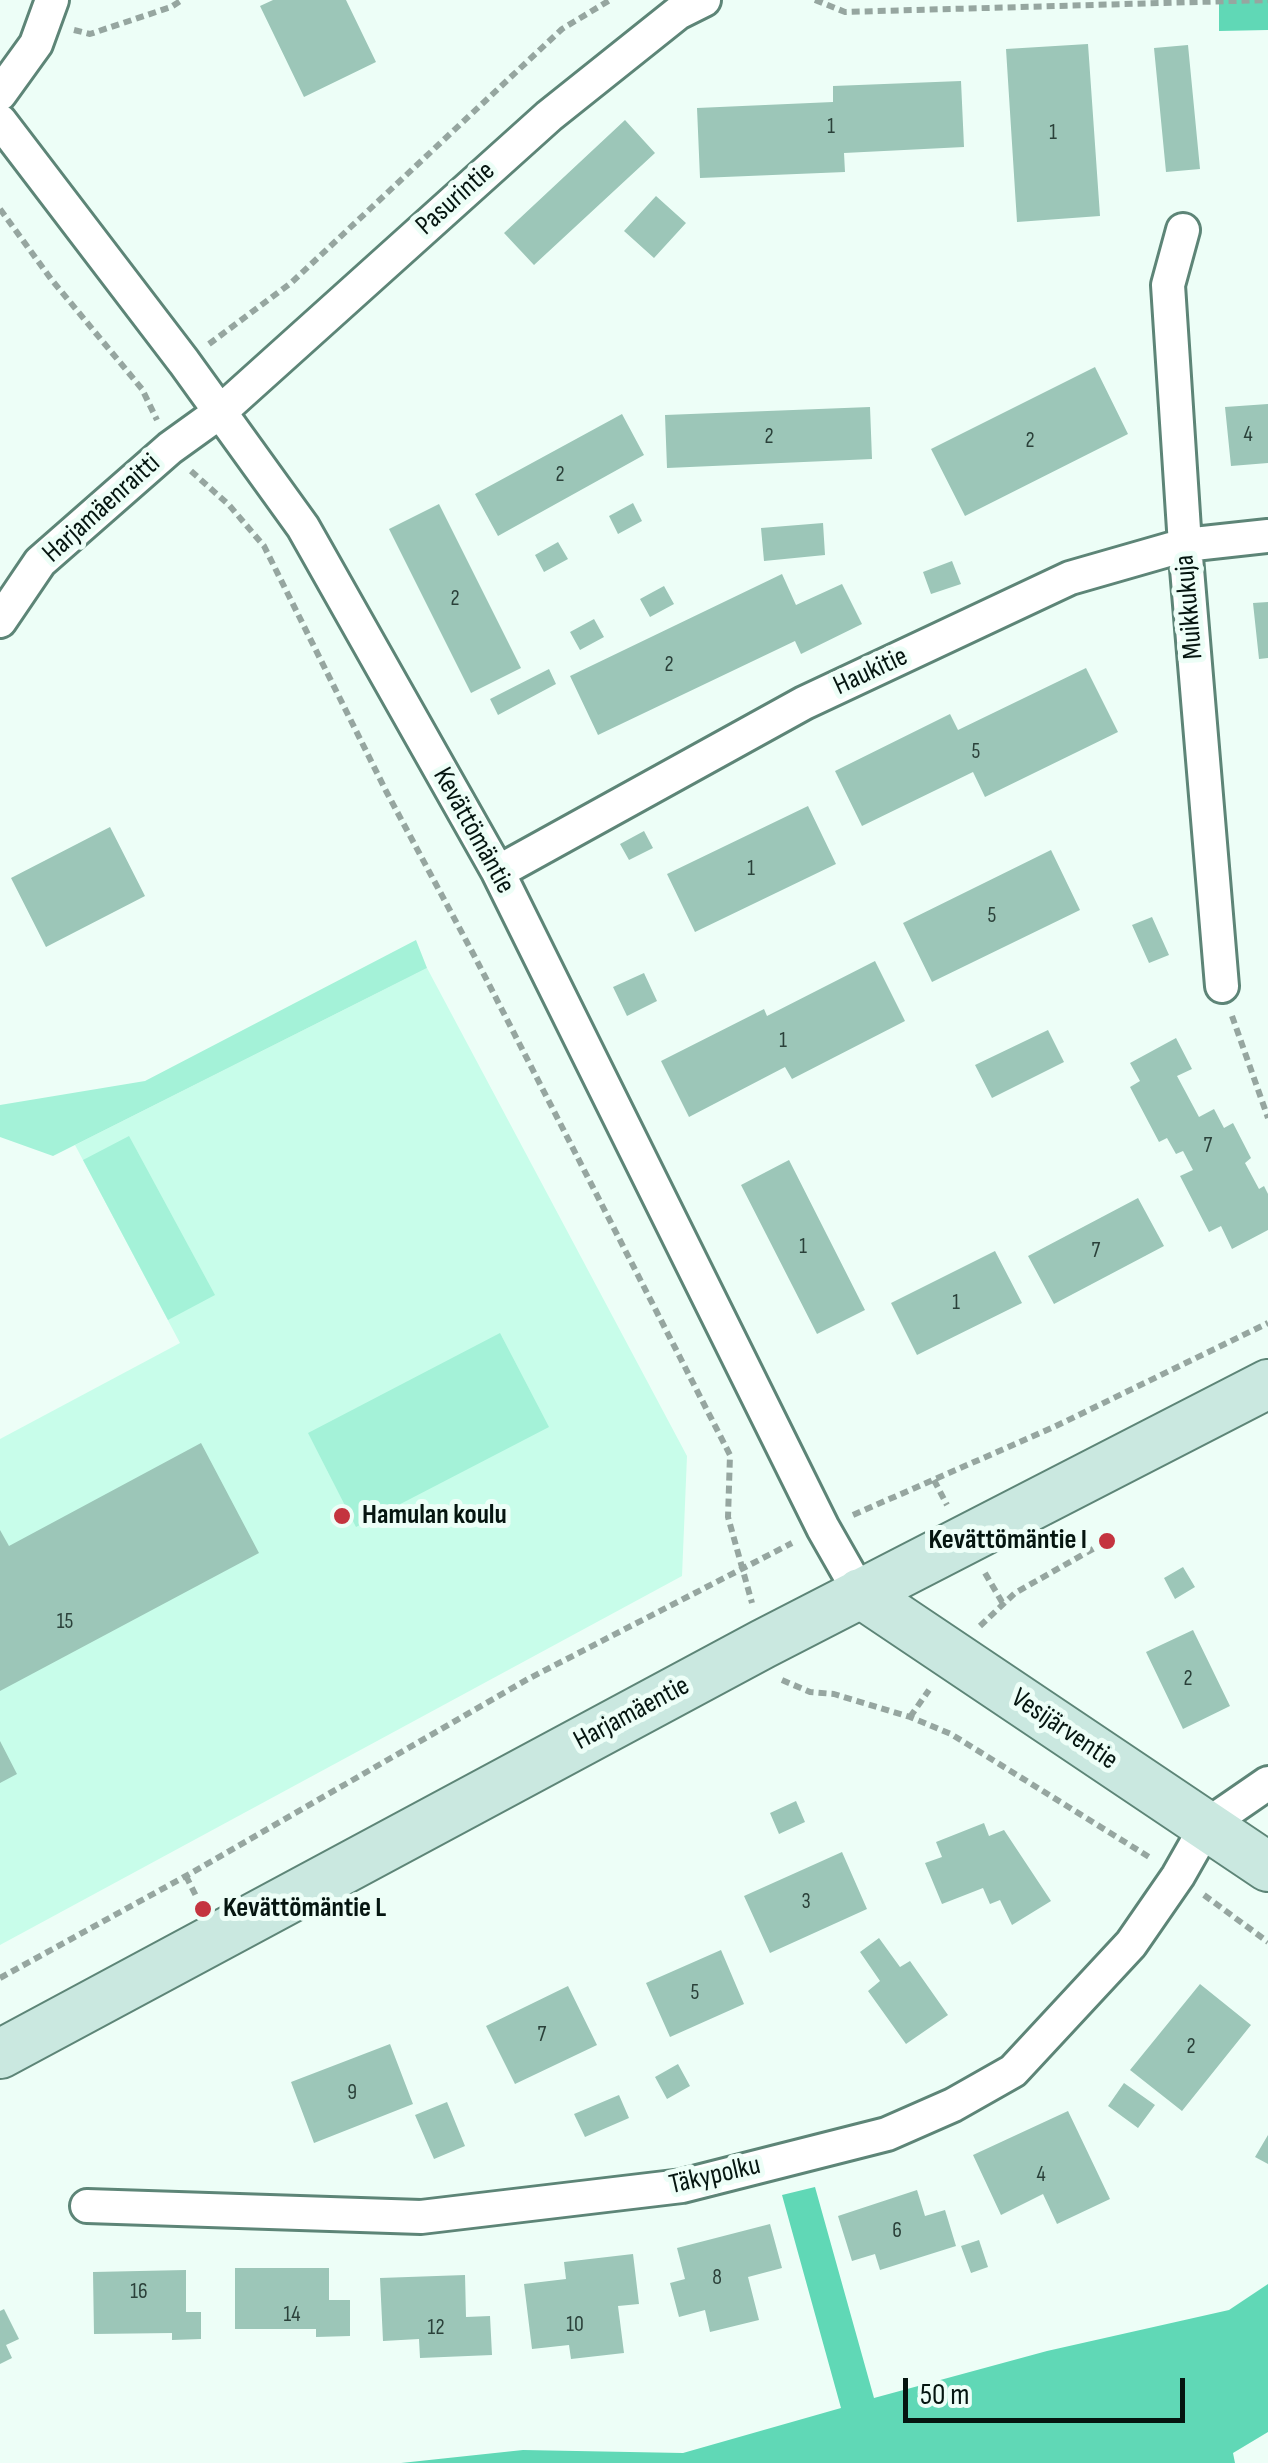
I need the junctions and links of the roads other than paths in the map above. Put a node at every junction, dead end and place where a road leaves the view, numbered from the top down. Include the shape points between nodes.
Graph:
1 (682, 4) edge
2 (48, 11) edge
3 (0, 94) edge
4 (0, 121) edge
5 (1183, 230) dead end
6 (220, 412) junction
7 (1268, 536) edge
8 (1185, 545) junction
9 (0, 621) edge
10 (498, 872) junction
11 (1222, 986) road end
12 (1268, 1384) edge
13 (860, 1593) junction
14 (1268, 1783) edge
15 (1206, 1825) junction
16 (1268, 1867) edge
17 (0, 2054) edge
18 (86, 2206) dead end

1 - 6 street, Pasurintie
2 - 3 street via 36,44
4 - 6 street, Kevättömäntie
5 - 8 street, Muikkukuja via 1168,284
6 - 9 street, Harjamäenraitti via 40,562
6 - 10 street, Kevättömäntie via 302,527
7 - 8 street, Haukitie
8 - 10 street, Haukitie via 1070,578 804,703
8 - 11 street, Muikkukuja
10 - 13 street, Kevättömäntie
12 - 13 street, Harjamäentie
13 - 15 street, Vesijärventie
13 - 17 street, Harjamäentie
14 - 15 street
15 - 16 street, Vesijärventie
15 - 18 street, Täkypolku via 1131,1944 1013,2071 887,2134 682,2186 421,2217

